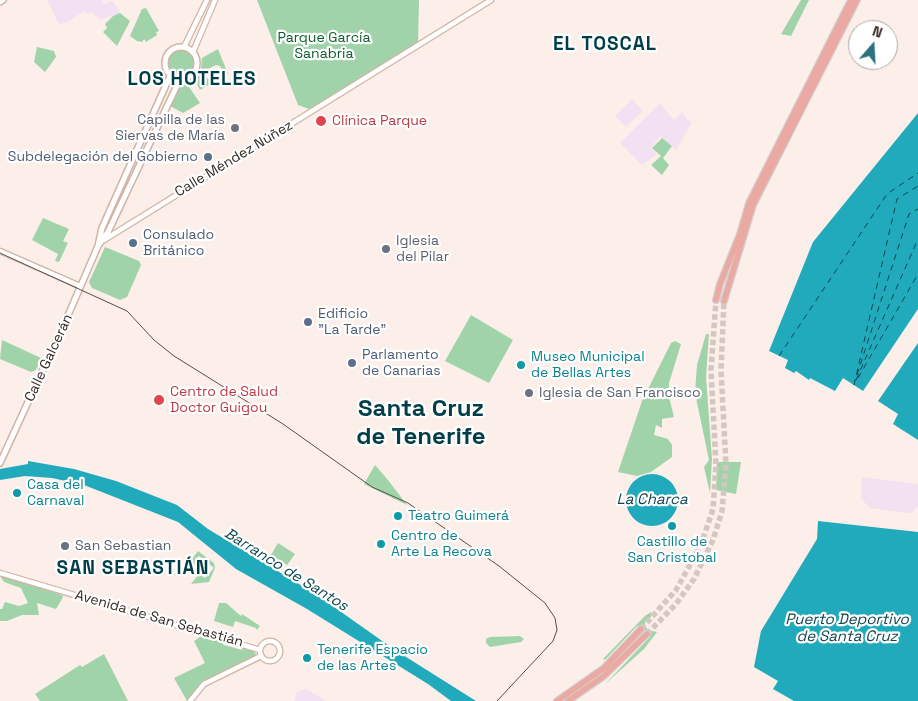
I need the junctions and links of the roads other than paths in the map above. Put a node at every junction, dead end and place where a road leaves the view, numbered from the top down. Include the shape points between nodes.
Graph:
1 (207, 0) edge
2 (215, 0) edge
3 (491, 0) edge
4 (851, 0) edge
5 (857, 0) edge
6 (184, 47) junction
7 (193, 52) junction
8 (170, 76) junction
9 (180, 79) junction
10 (751, 204) junction
11 (104, 240) junction
12 (98, 246) junction
13 (0, 251) edge
14 (80, 286) junction
15 (716, 300) tunnel mouth
16 (724, 301) tunnel mouth
17 (0, 463) edge
18 (0, 572) edge
19 (641, 629) tunnel mouth
20 (647, 634) tunnel mouth
21 (260, 650) junction
22 (261, 656) junction
23 (190, 701) edge
24 (558, 701) edge
25 (568, 701) edge

1 - 6 street
2 - 7 street
3 - 11 street, Calle Méndez Núñez
4 - 10 main road
5 - 10 main road
6 - 7 main road
6 - 8 main road via 173,49 166,57 165,66
7 - 9 main road via 197,59 196,72
8 - 9 main road
8 - 12 main road via 102,228
9 - 11 main road
10 - 15 main road
10 - 16 main road
11 - 12 main road
12 - 14 main road, Calle Galcerán
13 - 14 street
14 - 17 main road, Calle Galcerán
18 - 21 street, Avenida de San Sebastián
19 - 24 main road via 604,668
20 - 25 main road via 604,676
21 - 22 street, Avenida de San Sebastián
21 - 22 street, Avenida de San Sebastián via 264,643 270,641 278,644 281,650 274,661 268,662
22 - 23 street via 204,684

